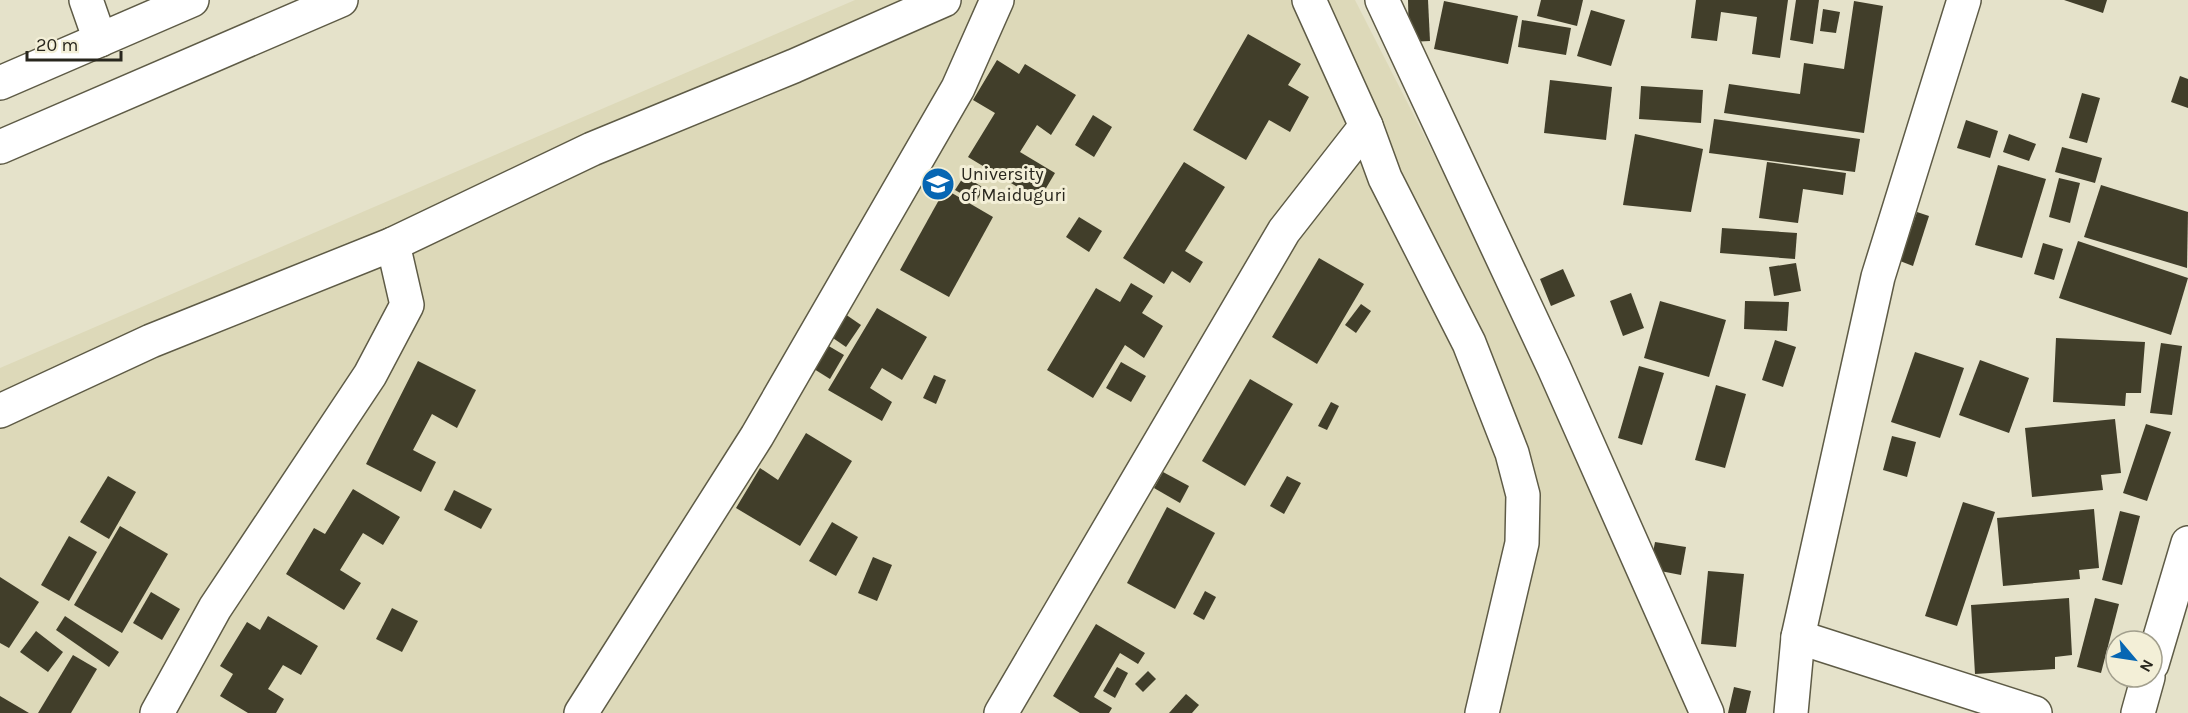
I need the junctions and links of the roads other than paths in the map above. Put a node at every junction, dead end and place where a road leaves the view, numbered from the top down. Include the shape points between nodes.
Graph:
1 (86, 0) edge
2 (192, 0) edge
3 (341, 0) edge
4 (944, 0) edge
5 (997, 0) edge
6 (1309, 0) edge
7 (1382, 0) edge
8 (1964, 0) edge
9 (100, 40) junction
10 (0, 83) edge
11 (1366, 126) junction
12 (0, 147) edge
13 (393, 244) junction
14 (0, 411) edge
15 (2188, 543) edge
16 (2162, 629) edge
17 (1798, 637) junction
18 (2145, 689) edge
19 (157, 713) edge
20 (581, 713) edge
21 (1001, 713) edge
22 (1482, 713) edge
23 (1707, 713) edge
24 (1791, 713) edge
25 (2035, 713) edge
26 (2138, 713) edge

1 - 9 main road
2 - 9 main road
3 - 12 main road
4 - 13 main road via 592,149
5 - 20 main road via 958,88 757,436
6 - 11 main road
7 - 23 main road via 1554,368
8 - 17 main road via 1878,277
9 - 10 main road
11 - 21 main road via 1284,231
11 - 22 main road via 1385,178 1469,343 1512,453 1523,495 1522,543
13 - 14 main road via 151,341
13 - 19 main road via 407,305 370,375 215,608
15 - 16 main road
17 - 24 main road
17 - 25 main road
18 - 26 main road

